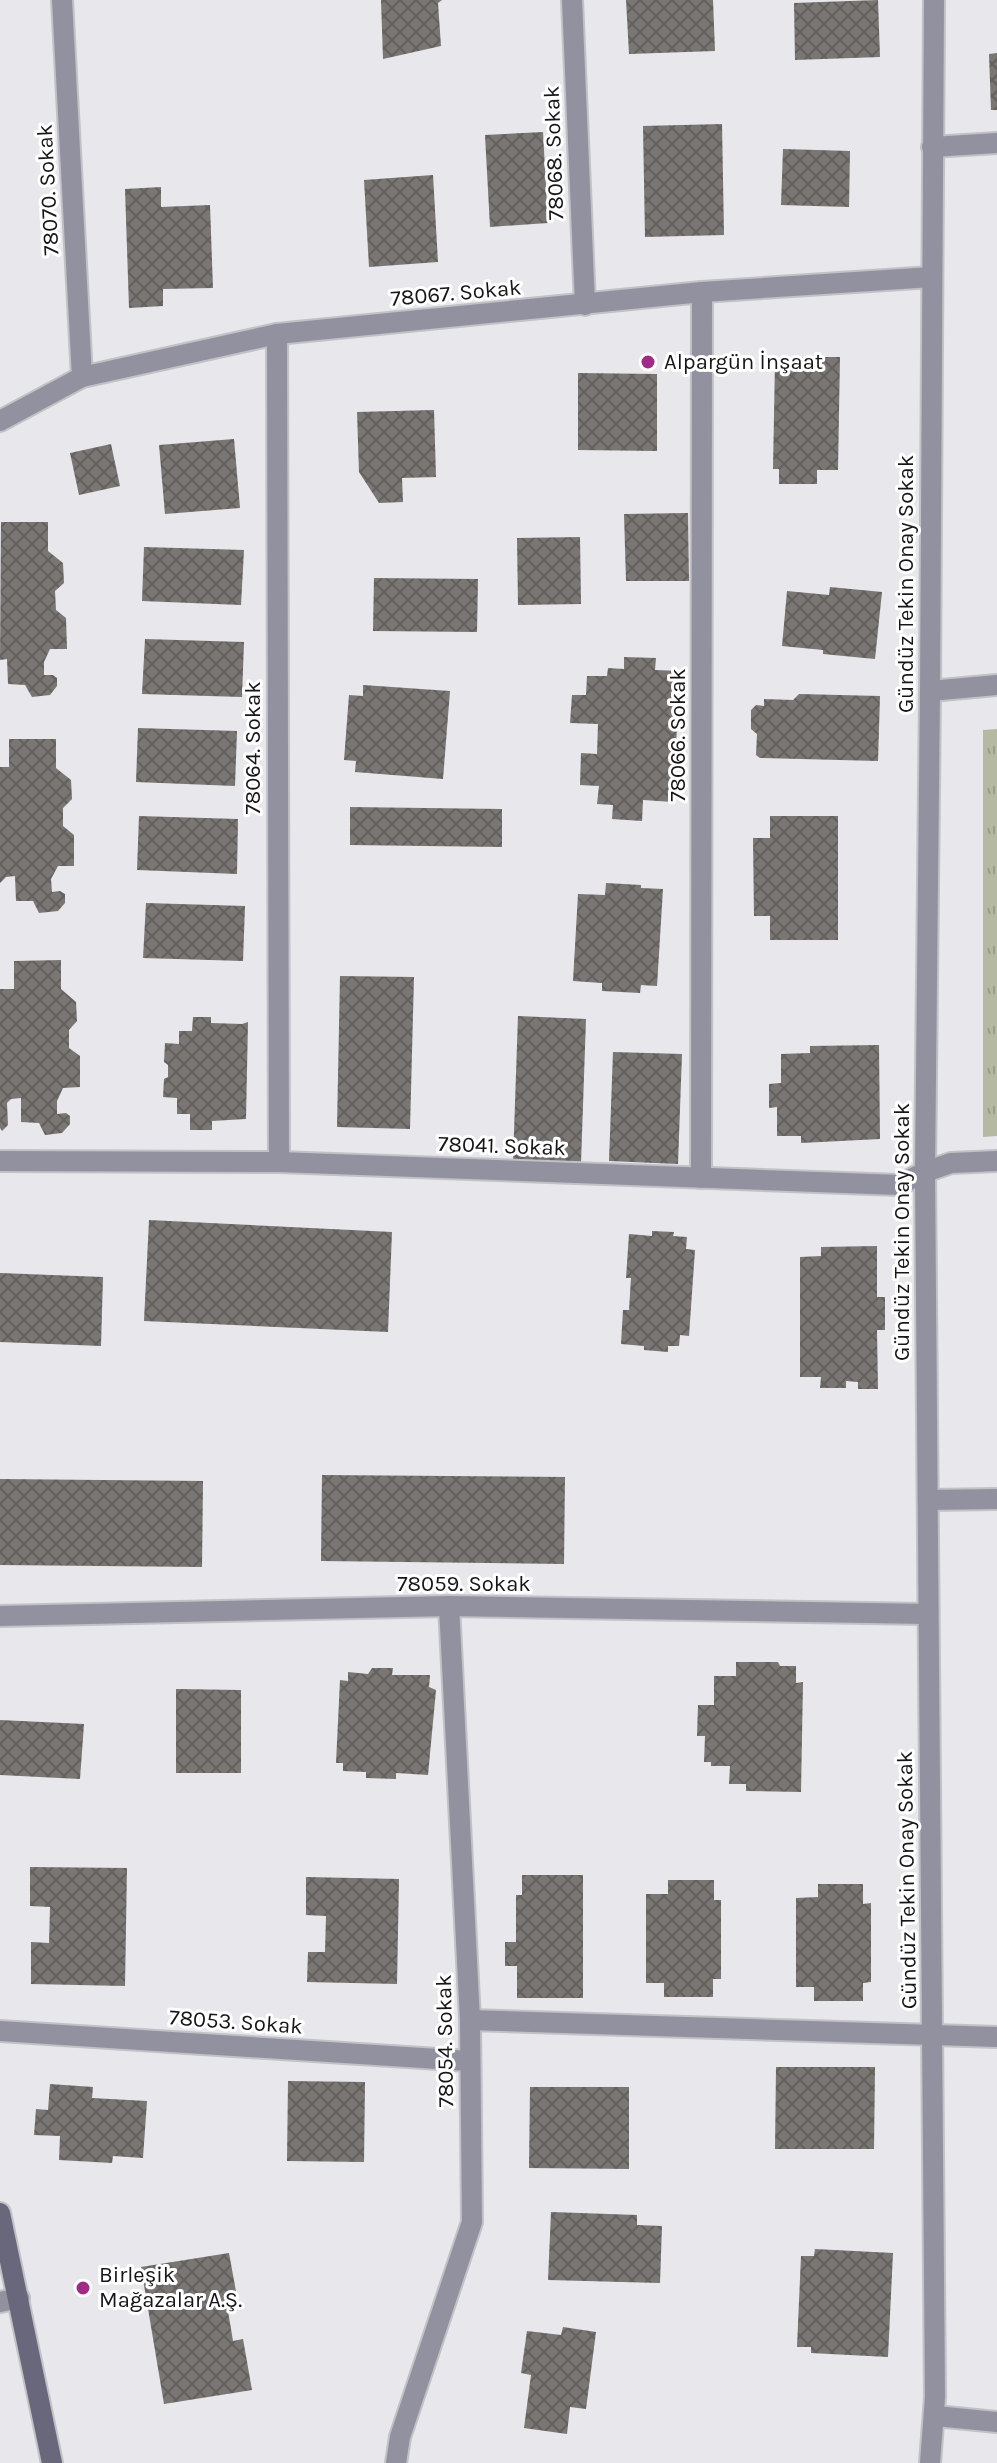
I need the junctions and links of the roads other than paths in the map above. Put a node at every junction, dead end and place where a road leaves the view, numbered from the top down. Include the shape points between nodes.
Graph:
1 (62, 0) edge
2 (572, 0) edge
3 (934, 0) edge
4 (997, 143) edge
5 (932, 147) junction
6 (932, 277) junction
7 (702, 292) junction
8 (585, 305) junction
9 (277, 334) junction
10 (82, 377) junction
11 (0, 421) edge
12 (997, 685) edge
13 (930, 691) junction
14 (0, 1161) edge
15 (997, 1161) edge
16 (279, 1162) junction
17 (925, 1172) junction
18 (701, 1178) junction
19 (997, 1499) edge
20 (929, 1500) junction
21 (449, 1606) junction
22 (928, 1614) junction
23 (0, 1616) edge
24 (470, 2020) junction
25 (0, 2031) edge
26 (933, 2035) junction
27 (997, 2037) edge
28 (469, 2061) junction
29 (0, 2213) edge
30 (9, 2300) edge
31 (936, 2416) junction
32 (997, 2422) edge
33 (52, 2463) edge
34 (396, 2463) edge
35 (930, 2463) edge

1 - 10 street, 78070. Sokak
2 - 8 street, 78068. Sokak
3 - 5 street, Gündüz Tekin Onay Sokak
4 - 5 street
5 - 6 street, Gündüz Tekin Onay Sokak
6 - 7 street, 78067. Sokak
6 - 13 street, Gündüz Tekin Onay Sokak
7 - 8 street, 78067. Sokak
7 - 18 street, 78066. Sokak
8 - 9 street, 78067. Sokak
9 - 10 street, 78067. Sokak
9 - 16 street, 78064. Sokak
10 - 11 street, 78067. Sokak
12 - 13 street
13 - 17 street, Gündüz Tekin Onay Sokak
14 - 16 street, 78041. Sokak
15 - 17 street, 78041. Sokak via 951,1163
16 - 18 street, 78041. Sokak
17 - 18 street, 78041. Sokak via 899,1185
17 - 20 street, Gündüz Tekin Onay Sokak
19 - 20 street
20 - 22 street, Gündüz Tekin Onay Sokak
21 - 22 street, 78059. Sokak
21 - 23 street, 78059. Sokak
21 - 24 street, 78054. Sokak
22 - 26 street, Gündüz Tekin Onay Sokak
24 - 26 street
24 - 28 street, 78054. Sokak
25 - 28 street, 78053. Sokak
26 - 27 street
26 - 31 street, Gündüz Tekin Onay Sokak
28 - 34 street, 78054. Sokak via 472,2222 400,2437
29 - 30 main road
30 - 33 main road
31 - 32 street
31 - 35 street, Gündüz Tekin Onay Sokak

